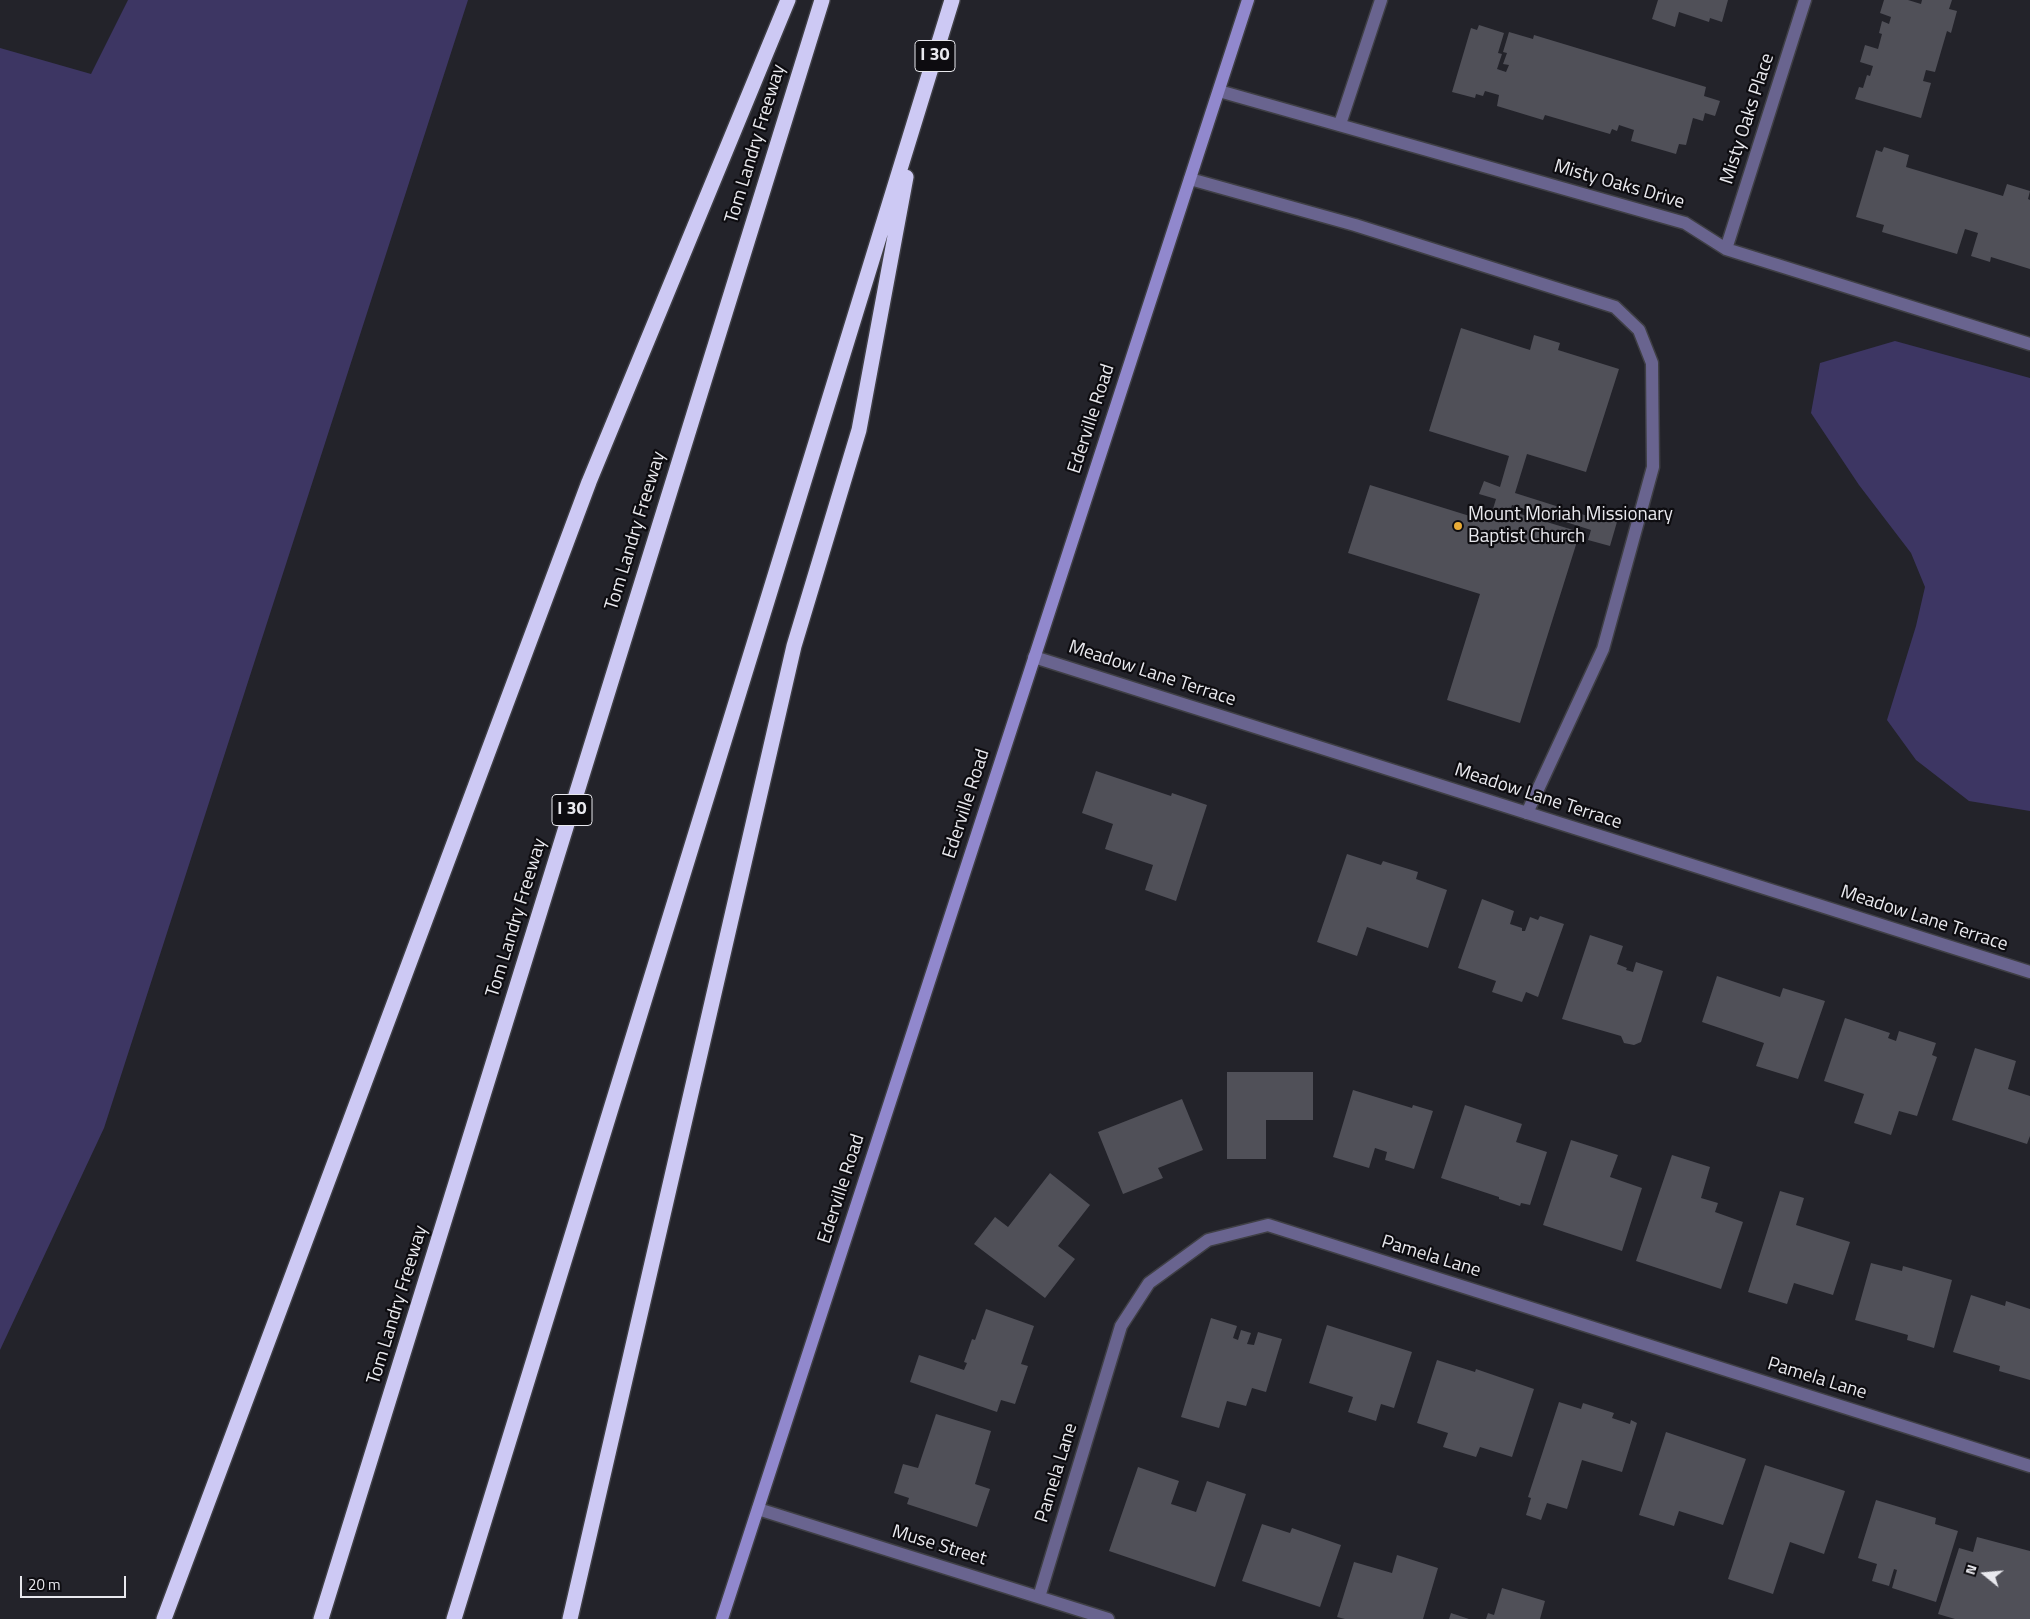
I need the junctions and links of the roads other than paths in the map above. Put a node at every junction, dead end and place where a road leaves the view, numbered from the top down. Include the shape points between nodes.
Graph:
1 (788, 0) edge
2 (822, 0) edge
3 (952, 0) edge
4 (1248, 0) edge
5 (1381, 0) edge
6 (1805, 0) edge
7 (1219, 91) junction
8 (918, 112) junction
9 (1340, 124) junction
10 (1190, 178) junction
11 (1726, 249) junction
12 (2030, 344) edge
13 (1034, 657) junction
14 (1527, 813) junction
15 (2030, 972) edge
16 (2030, 1466) edge
17 (758, 1509) junction
18 (1039, 1597) junction
19 (164, 1619) edge
20 (321, 1619) edge
21 (454, 1619) edge
22 (570, 1619) edge
23 (722, 1619) edge
24 (1108, 1619) edge

1 - 19 highway via 589,482
2 - 20 highway, Tom Landry Freeway / I 30
3 - 8 highway, I 30
4 - 7 street, Ederville Road
5 - 9 street
6 - 11 street, Misty Oaks Place
7 - 9 street, Misty Oaks Drive
7 - 10 street, Ederville Road
8 - 21 highway, I 30
8 - 22 highway via 862,420 794,646
9 - 11 street, Misty Oaks Drive via 1685,223
10 - 13 street, Ederville Road
10 - 14 street via 1364,228 1614,307 1639,330 1652,363 1653,468 1603,650
11 - 12 street, Misty Oaks Drive
13 - 14 street, Meadow Lane Terrace
13 - 17 street, Ederville Road
14 - 15 street, Meadow Lane Terrace
16 - 18 street, Pamela Lane via 1268,1225 1208,1240 1149,1283 1120,1326
17 - 18 street, Muse Street
17 - 23 street, Ederville Road
18 - 24 street, Muse Street

